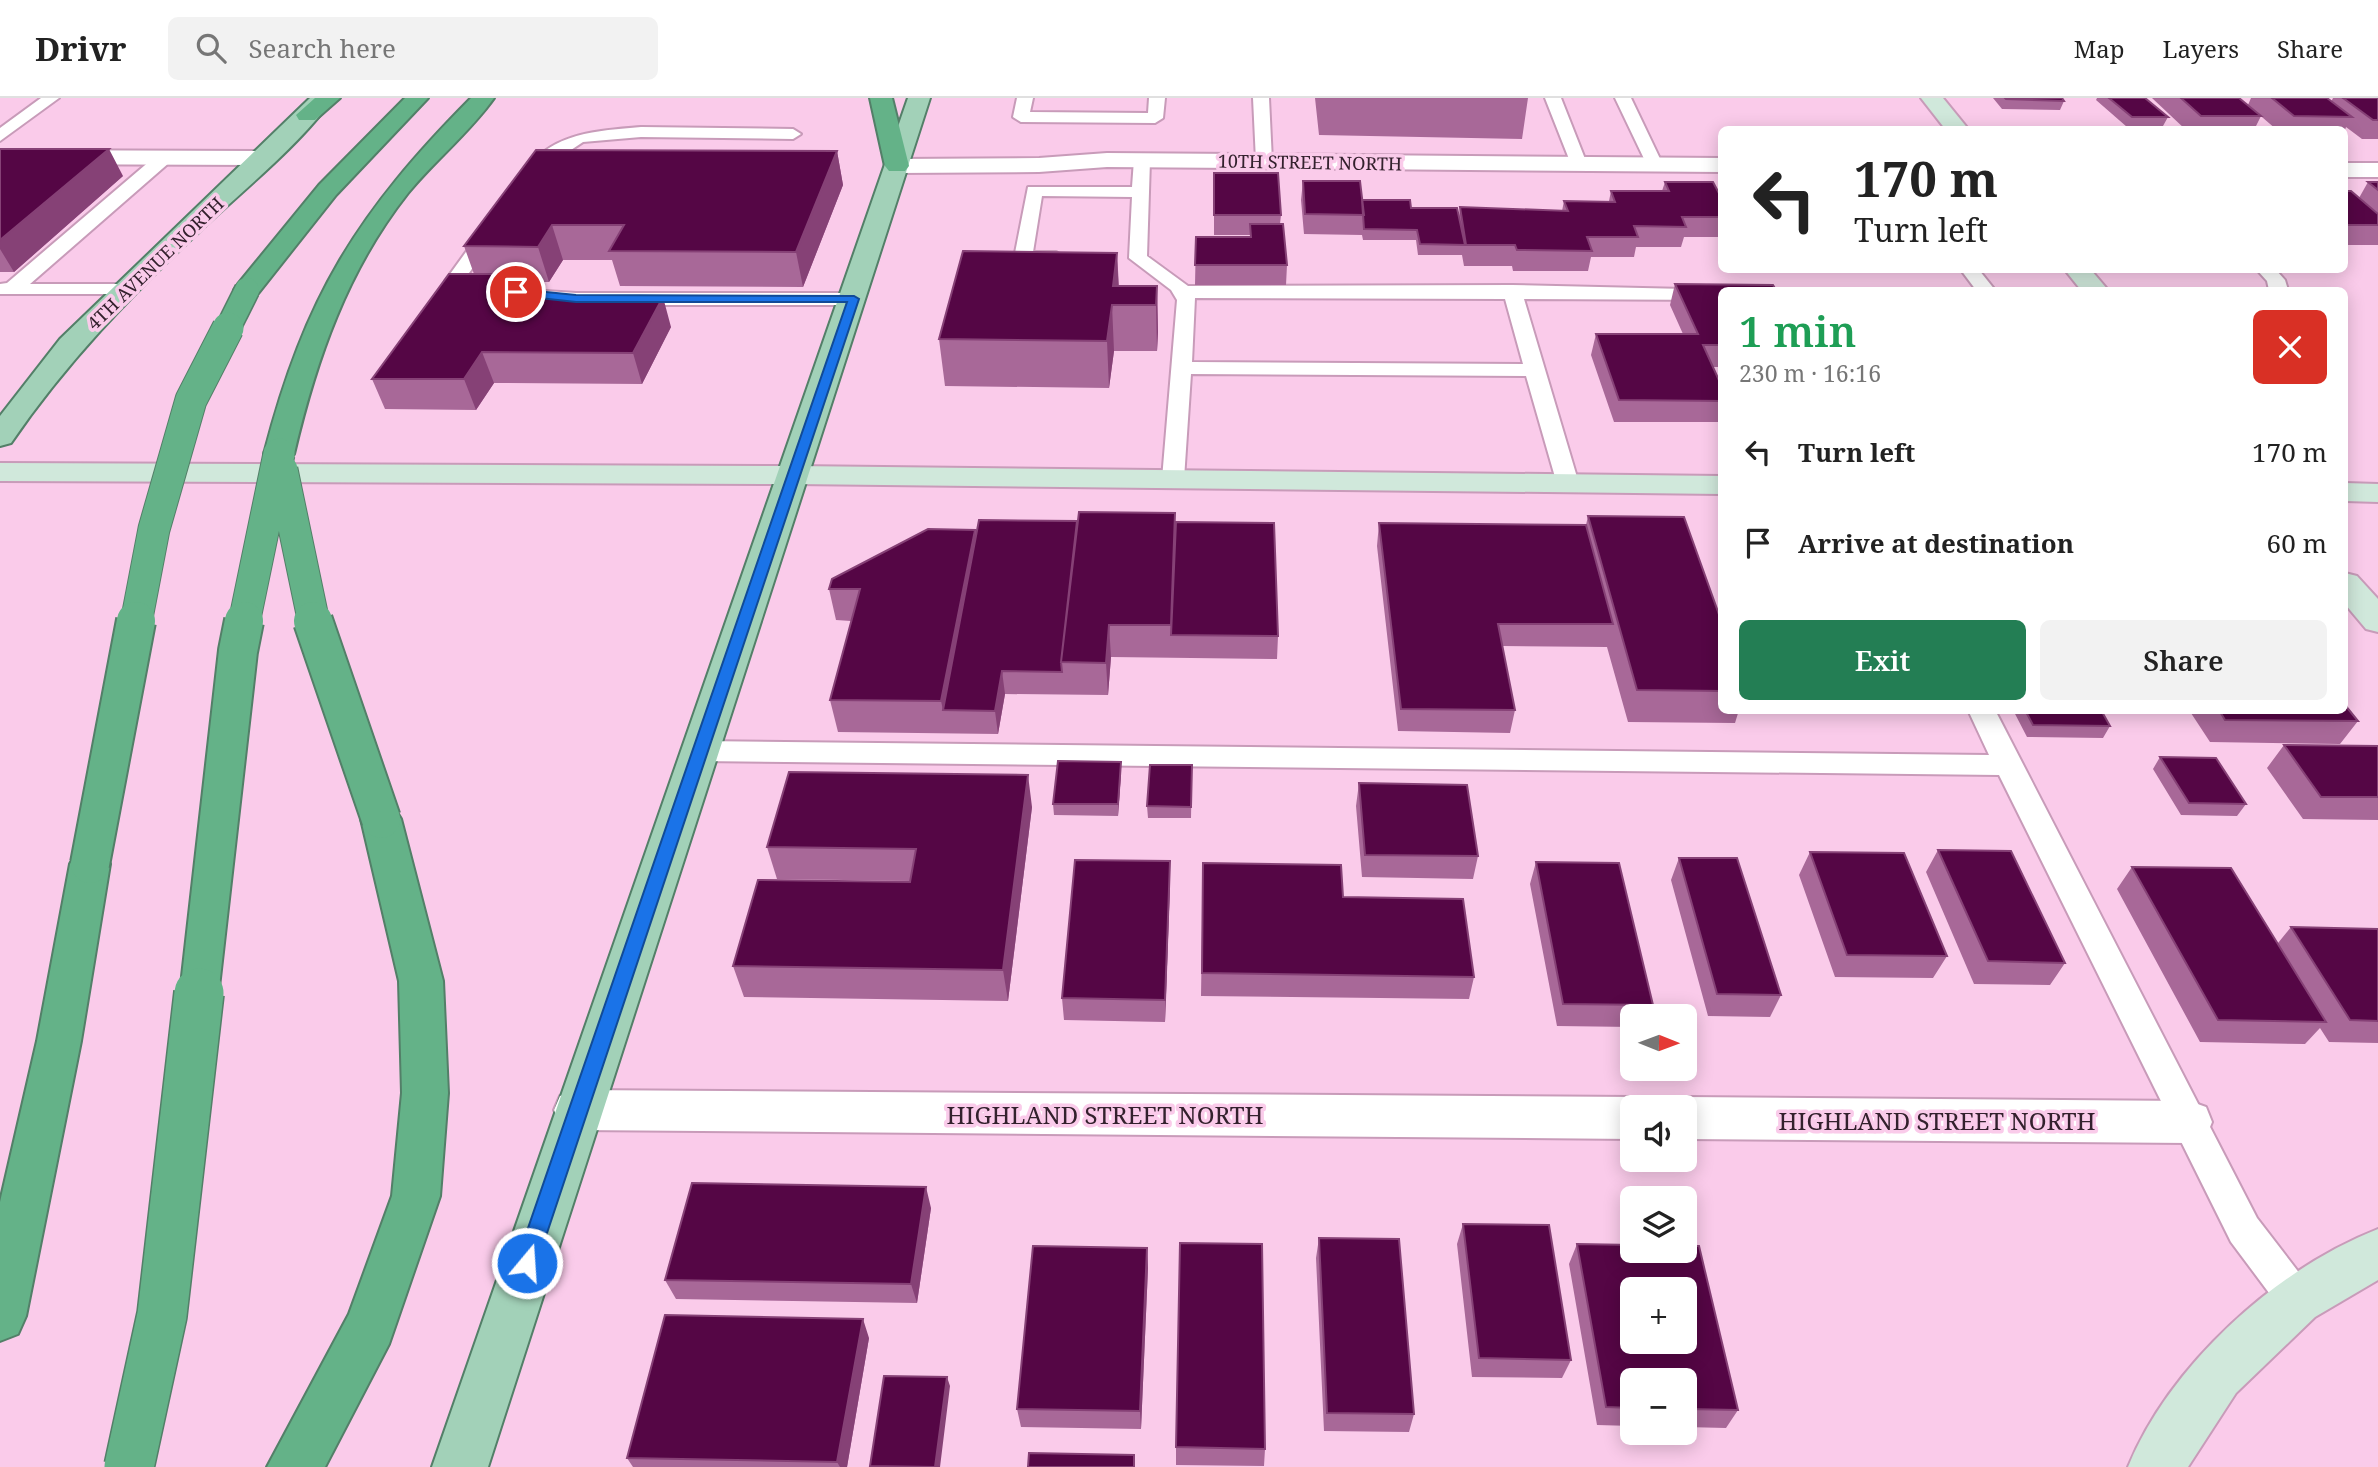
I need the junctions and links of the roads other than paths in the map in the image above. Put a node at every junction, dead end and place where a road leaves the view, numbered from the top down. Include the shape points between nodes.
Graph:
1 (51, 98) edge
2 (322, 98) edge
3 (329, 98) edge
4 (417, 98) edge
5 (483, 98) edge
6 (881, 98) edge
7 (919, 98) edge
8 (1025, 98) edge
9 (1157, 98) edge
10 (1261, 98) edge
11 (1553, 98) edge
12 (1623, 98) edge
13 (1932, 98) edge
14 (0, 114) edge
15 (29, 114) junction
16 (307, 115) junction
17 (1955, 126) edge
18 (793, 134) dead end
19 (0, 136) edge
20 (0, 157) edge
21 (164, 158) junction
22 (264, 158) junction
23 (1142, 160) junction
24 (1264, 162) junction
25 (1579, 164) junction
26 (1655, 165) junction
27 (1718, 165) edge
28 (897, 166) junction
29 (2348, 170) edge
30 (2378, 170) edge
31 (523, 185) edge
32 (1140, 191) junction
33 (500, 217) edge
34 (1074, 258) edge
35 (2080, 273) edge
36 (2092, 287) edge
37 (6, 288) edge
38 (126, 290) junction
39 (1512, 291) junction
40 (1182, 292) junction
41 (1718, 294) edge
42 (854, 299) junction
43 (1182, 368) junction
44 (1535, 370) junction
45 (0, 437) edge
46 (279, 454) junction
47 (0, 472) edge
48 (794, 475) junction
49 (1173, 479) junction
50 (1568, 484) junction
51 (1718, 485) edge
52 (2348, 492) edge
53 (2378, 493) edge
54 (2348, 586) edge
55 (2378, 621) edge
56 (1983, 714) edge
57 (699, 751) junction
58 (2008, 765) junction
59 (577, 1110) junction
60 (1620, 1118) edge
61 (1697, 1118) edge
62 (2189, 1122) junction
63 (2378, 1253) edge
64 (2297, 1300) junction
65 (0, 1316) edge
66 (129, 1467) edge
67 (295, 1467) edge
68 (460, 1467) edge
69 (2156, 1467) edge

1 - 15 lane
2 - 16 main road, 4TH AVENUE NORTH
3 - 16 highway
4 - 65 highway, bridge via 312,206 247,290 191,400 154,529 59,1041
5 - 46 highway via 425,159 359,244 338,282 294,393
6 - 28 highway
7 - 28 main road
8 - 9 lane via 1021,117 1155,118
10 - 24 lane
11 - 25 lane
12 - 26 lane
13 - 17 main road
14 - 15 lane
15 - 19 lane
16 - 22 main road, 4TH AVENUE NORTH
18 - 31 lane via 641,132 579,138 538,164
20 - 21 street
21 - 22 street
21 - 37 lane
22 - 38 main road, 4TH AVENUE NORTH
23 - 24 street, 10TH STREET NORTH
23 - 28 street, 10TH STREET NORTH
23 - 32 lane
24 - 25 street, 10TH STREET NORTH
25 - 26 street, 10TH STREET NORTH
26 - 27 street, 10TH STREET NORTH
28 - 42 main road
29 - 30 street
32 - 34 lane via 1034,191 1023,258
32 - 40 lane via 1131,258
33 - 42 lane via 454,281 464,291 576,299
35 - 36 main road
37 - 38 lane
38 - 45 main road, 4TH AVENUE NORTH via 61,355 20,404
39 - 40 lane
39 - 41 lane
39 - 44 lane
40 - 43 lane via 1187,300
42 - 48 main road
43 - 44 lane
43 - 49 lane
44 - 50 lane
46 - 66 highway, bridge via 238,651 162,1315
46 - 67 highway, bridge via 311,614 381,819 421,981 425,1093 416,1196 371,1325
47 - 48 main road
48 - 49 main road
48 - 57 main road
49 - 50 main road
50 - 51 main road
52 - 53 main road
54 - 55 main road
56 - 58 lane
57 - 58 lane
57 - 59 main road
58 - 62 lane
59 - 60 street, HIGHLAND STREET NORTH
59 - 68 main road
61 - 62 street, HIGHLAND STREET NORTH
62 - 64 lane via 2244,1230
63 - 64 main road
64 - 69 main road via 2217,1374

